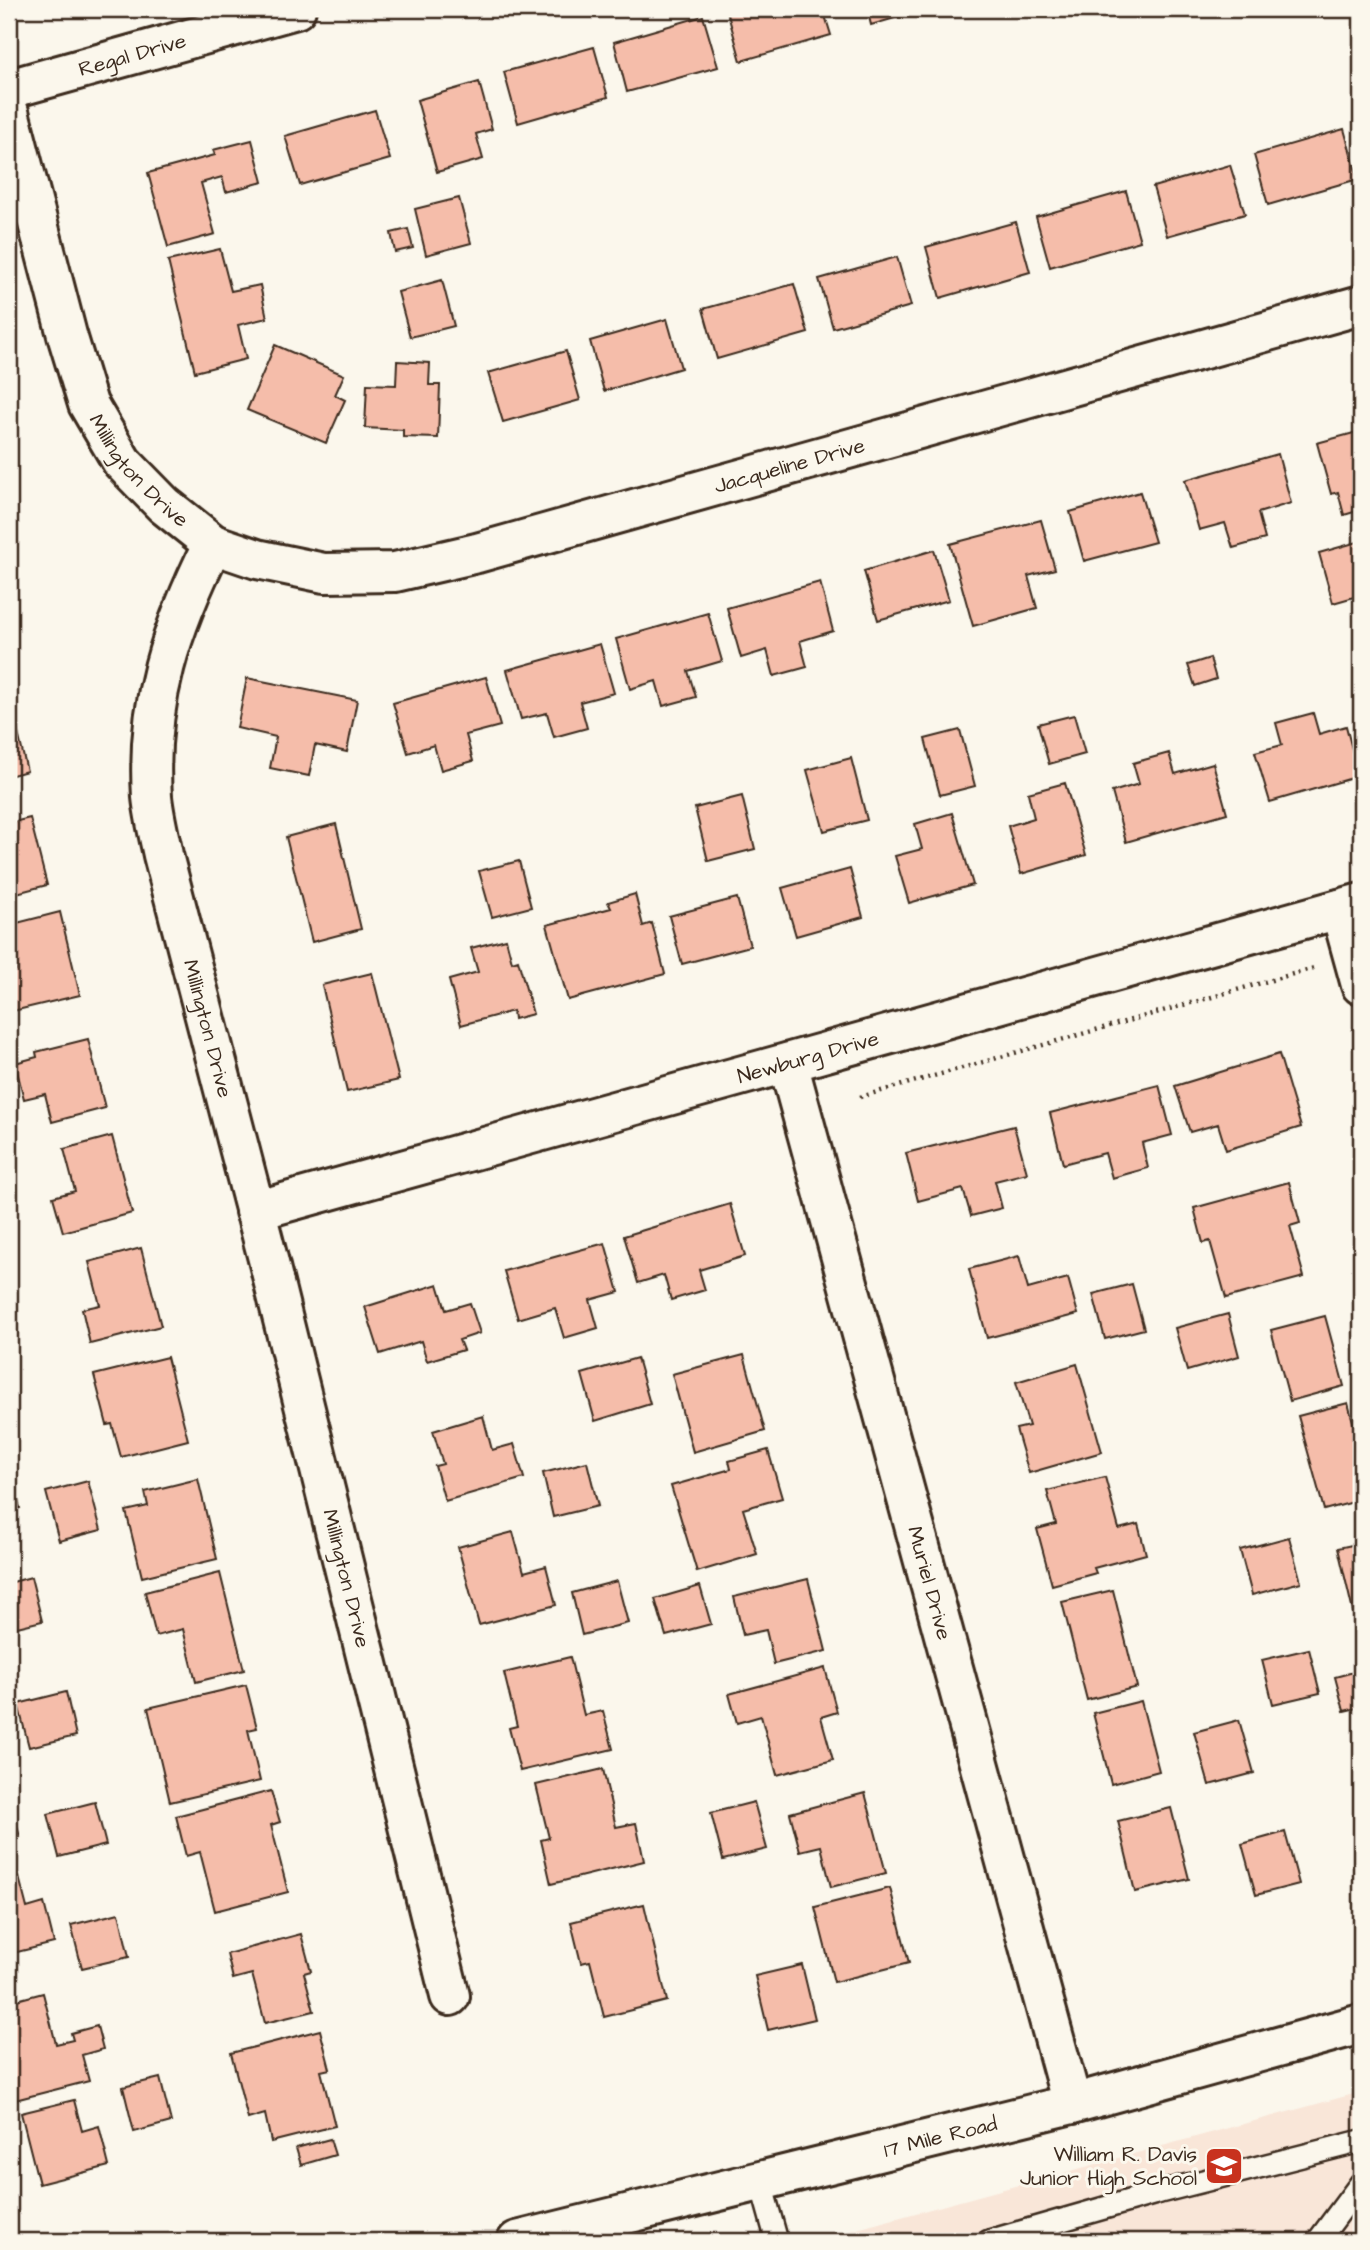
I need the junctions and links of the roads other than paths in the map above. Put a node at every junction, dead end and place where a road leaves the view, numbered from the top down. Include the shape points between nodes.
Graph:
1 (296, 9) edge
2 (9, 89) edge
3 (9, 112) edge
4 (1361, 305) edge
5 (214, 544) junction
6 (1351, 906) edge
7 (1361, 985) edge
8 (788, 1063) junction
9 (256, 1211) junction
10 (450, 1996) dead end
11 (1361, 2024) edge
12 (1072, 2104) junction
13 (1361, 2141) edge
14 (760, 2180) junction
15 (1361, 2183) edge
16 (517, 2241) edge
17 (777, 2241) edge
18 (989, 2241) edge
19 (1318, 2241) edge

1 - 2 street, Regal Drive
3 - 5 street, Millington Drive via 88,404 122,461 164,505
4 - 5 street, Jacqueline Drive via 477,553 395,572 324,573 257,559
5 - 9 street, Millington Drive via 177,622 162,675 151,743 152,799
6 - 7 street
6 - 8 street, Newburg Drive
8 - 9 street, Newburg Drive
8 - 12 street, Muriel Drive
9 - 10 street, Millington Drive
11 - 12 street, 17 Mile Road
12 - 14 street, 17 Mile Road
13 - 18 lane
14 - 16 street, 17 Mile Road
14 - 17 lane
15 - 19 lane

